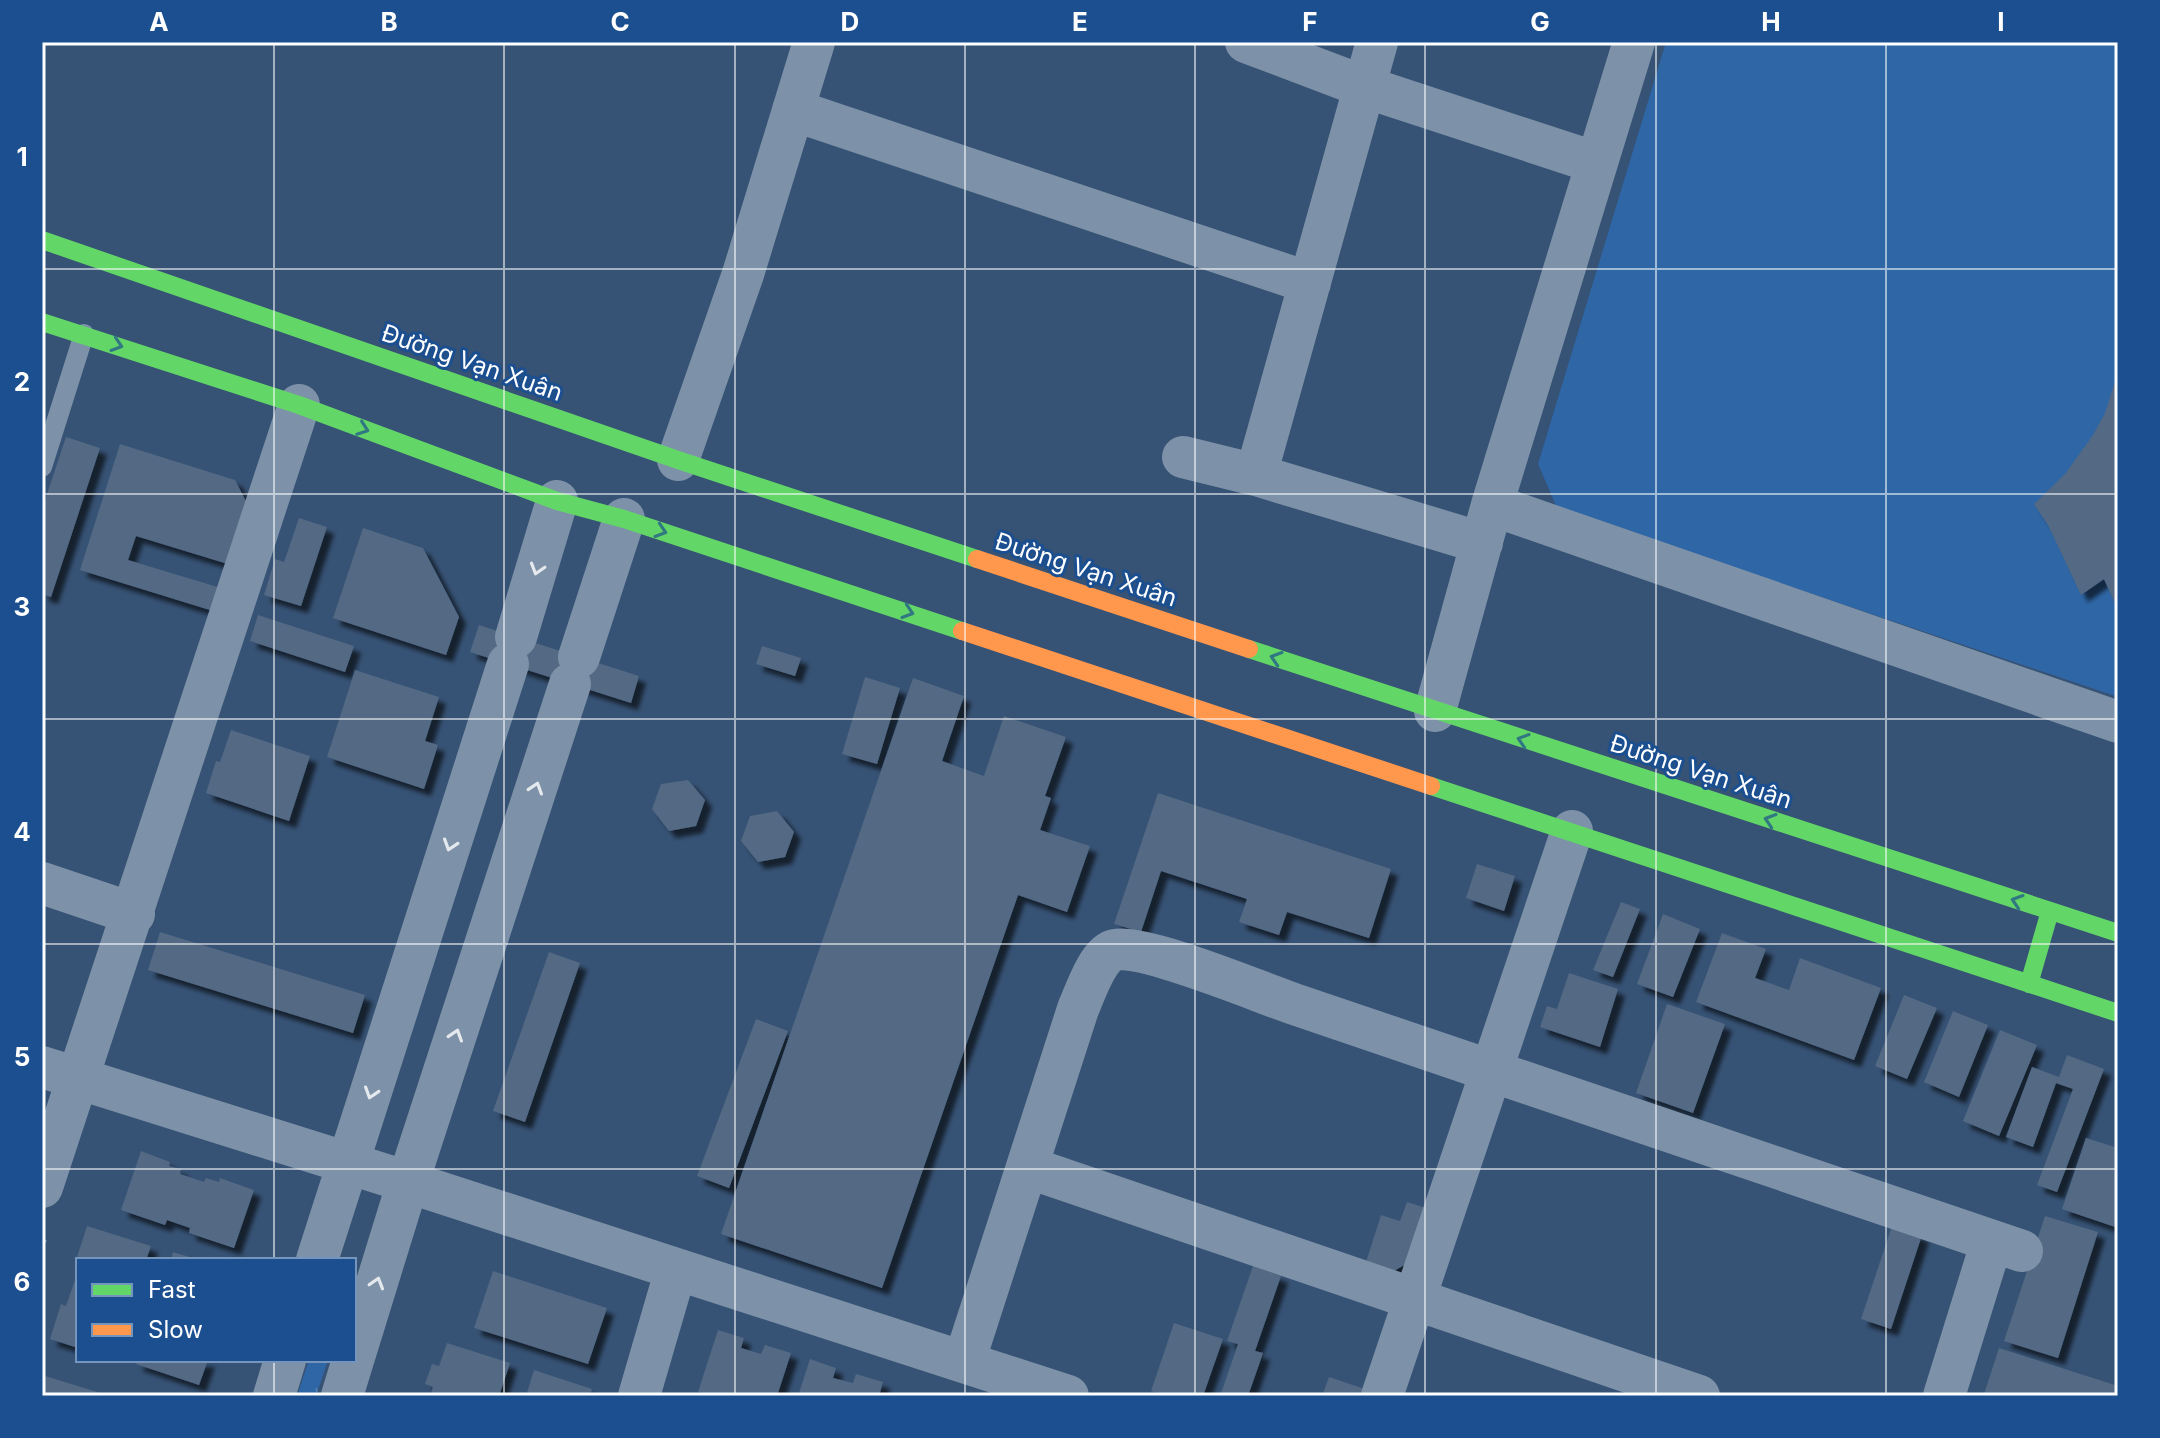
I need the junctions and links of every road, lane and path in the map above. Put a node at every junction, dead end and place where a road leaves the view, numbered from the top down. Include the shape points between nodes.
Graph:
1 (814, 42) edge
2 (1246, 42) edge
3 (1377, 42) edge
4 (1634, 42) edge
5 (1365, 87) junction
6 (793, 110) junction
7 (1597, 163) junction
8 (42, 240) edge
9 (1310, 283) junction
10 (42, 322) edge
11 (84, 334) junction
12 (299, 405) junction
13 (1183, 457) dead end
14 (678, 460) junction
15 (42, 467) edge
16 (1256, 475) junction
17 (557, 501) junction
18 (624, 519) junction
19 (1487, 524) junction
20 (1435, 711) junction
21 (2118, 722) edge
22 (1572, 831) junction
23 (42, 883) edge
24 (2050, 911) junction
25 (134, 914) junction
26 (2118, 933) edge
27 (2029, 984) junction
28 (2118, 1013) edge
29 (1491, 1070) junction
30 (60, 1073) edge
31 (348, 1164) junction
32 (1027, 1167) junction
33 (408, 1182) junction
34 (42, 1187) edge
35 (42, 1241) edge
36 (51, 1245) dead end
37 (318, 1258) edge
38 (676, 1269) junction
39 (1413, 1300) junction
40 (356, 1352) edge
41 (284, 1362) edge
42 (353, 1362) edge
43 (964, 1362) junction
44 (274, 1396) edge
45 (342, 1396) edge
46 (639, 1396) edge
47 (1068, 1396) edge
48 (1382, 1396) edge
49 (1699, 1396) edge
50 (1944, 1396) edge

1 - 6 street
2 - 5 street
3 - 5 street
4 - 7 street
5 - 7 street
5 - 9 street
6 - 9 street
6 - 14 street
7 - 19 street
8 - 14 highway, Đường Vạn Xuân
9 - 16 street
10 - 11 highway
11 -> 12 highway
11 - 15 lane
12 -> 17 highway
12 - 25 street
13 - 16 street
20 -> 14 highway, Đường Vạn Xuân
16 - 19 street
17 - 18 highway
17 -> 31 street
18 -> 22 highway
33 -> 18 street
19 - 20 street
19 - 21 street
24 -> 20 highway, Đường Vạn Xuân
22 - 27 highway
22 - 29 street
23 - 25 street
24 - 26 highway, Đường Vạn Xuân
24 - 27 highway
25 - 30 street
27 - 28 highway
29 - 32 street via 1200,970 1133,950 1114,950 1103,956 1078,1009
29 - 39 street
29 - 50 street via 2007,1246
30 - 31 street
30 - 34 street
31 - 33 street
31 - 37 street
32 - 39 street
32 - 43 street
33 - 38 street
40 -> 33 street
35 - 36 path
38 - 43 street
38 - 46 street
39 - 48 street
39 - 49 street
41 - 44 street
42 - 45 street
43 - 47 street

